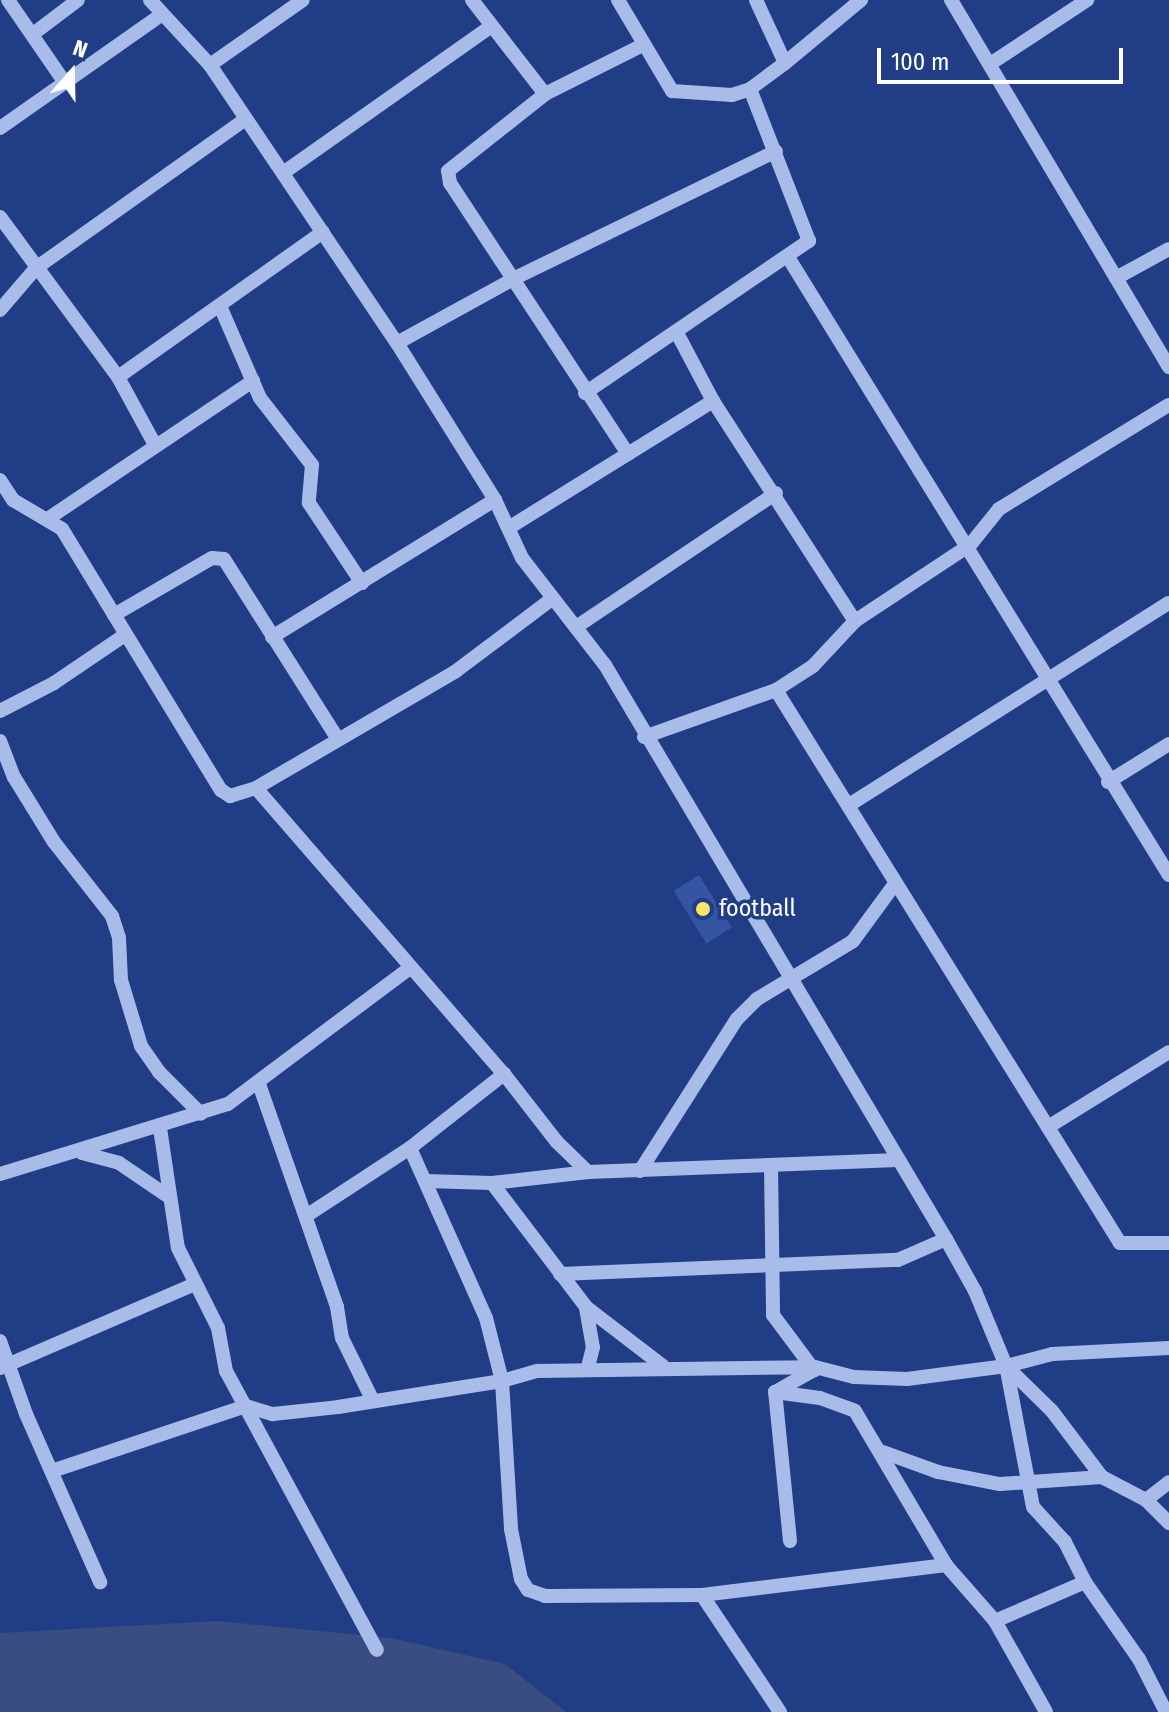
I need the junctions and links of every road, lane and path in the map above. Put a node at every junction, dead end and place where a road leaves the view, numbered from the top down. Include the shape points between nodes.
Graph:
1 (8, 0) edge
2 (78, 0) edge
3 (150, 0) edge
4 (303, 0) edge
5 (472, 0) edge
6 (620, 0) edge
7 (756, 0) edge
8 (861, 0) edge
9 (951, 0) edge
10 (1087, 0) edge
11 (162, 14) junction
12 (490, 27) junction
13 (33, 34) junction
14 (643, 45) junction
15 (993, 62) junction
16 (785, 63) junction
17 (210, 65) junction
18 (65, 83) junction
19 (750, 89) junction
20 (545, 94) junction
21 (246, 119) junction
22 (0, 128) edge
23 (776, 151) junction
24 (283, 173) junction
25 (0, 217) edge
26 (323, 232) junction
27 (1169, 249) edge
28 (788, 257) junction
29 (36, 268) junction
30 (515, 278) junction
31 (1116, 278) junction
32 (220, 306) junction
33 (0, 310) edge
34 (677, 333) junction
35 (397, 343) junction
36 (1169, 367) edge
37 (118, 377) junction
38 (253, 381) junction
39 (585, 393) junction
40 (713, 401) junction
41 (1169, 405) edge
42 (155, 445) junction
43 (628, 454) junction
44 (0, 480) edge
45 (776, 493) junction
46 (495, 500) junction
47 (7, 502) edge
48 (49, 518) junction
49 (510, 527) junction
50 (970, 545) junction
51 (362, 583) junction
52 (552, 599) junction
53 (1169, 603) edge
54 (114, 615) junction
55 (855, 621) junction
56 (579, 625) junction
57 (125, 635) junction
58 (272, 637) junction
59 (1051, 680) junction
60 (776, 690) junction
61 (0, 711) edge
62 (644, 737) junction
63 (338, 739) junction
64 (0, 741) edge
65 (1169, 744) edge
66 (1108, 782) junction
67 (256, 788) junction
68 (849, 805) junction
69 (1169, 875) edge
70 (894, 885) junction
71 (410, 968) junction
72 (793, 978) junction
73 (1169, 1052) edge
74 (504, 1074) junction
75 (259, 1084) junction
76 (201, 1114) junction
77 (1048, 1127) junction
78 (160, 1128) junction
79 (410, 1148) junction
80 (82, 1153) junction
81 (898, 1160) junction
82 (771, 1167) junction
83 (640, 1171) junction
84 (588, 1172) junction
85 (0, 1174) edge
86 (425, 1181) junction
87 (492, 1183) junction
88 (166, 1195) junction
89 (306, 1216) junction
90 (946, 1239) junction
91 (1169, 1243) edge
92 (773, 1267) junction
93 (560, 1274) junction
94 (195, 1284) junction
95 (586, 1307) junction
96 (0, 1341) edge
97 (1169, 1348) edge
98 (663, 1366) junction
99 (1006, 1366) junction
100 (4, 1367) edge
101 (588, 1367) junction
102 (814, 1370) junction
103 (502, 1381) junction
104 (775, 1392) junction
105 (373, 1401) junction
106 (246, 1406) junction
107 (883, 1452) junction
108 (52, 1471) junction
109 (1102, 1477) junction
110 (1169, 1482) edge
111 (1025, 1485) junction
112 (1146, 1500) junction
113 (1169, 1523) edge
114 (790, 1541) dead end
115 (946, 1565) junction
116 (100, 1582) dead end
117 (1085, 1582) junction
118 (702, 1595) junction
119 (995, 1621) junction
120 (377, 1650) dead end
121 (1039, 1710) edge
122 (780, 1712) edge
123 (1166, 1712) edge

1 - 13 street
2 - 13 street
3 - 11 street
4 - 17 street
5 - 12 street
6 - 14 street
7 - 16 street
8 - 16 street
9 - 15 street
10 - 15 street
11 - 17 street
11 - 18 street
12 - 20 street
12 - 24 street
13 - 18 street
14 - 19 street via 672,91 732,95
14 - 20 street
15 - 31 street
16 - 19 street
17 - 21 street
18 - 22 street
19 - 23 street
20 - 30 street via 448,171 450,183
21 - 24 street
21 - 29 street
23 - 28 street via 809,241
23 - 30 street
24 - 26 street
25 - 29 street
26 - 32 street
26 - 35 street
27 - 31 street
28 - 34 street
28 - 50 street
29 - 33 street
29 - 37 street
30 - 35 street
30 - 39 street
31 - 36 street
32 - 37 street
32 - 38 street
34 - 39 street
34 - 40 street
35 - 46 street
37 - 42 street
38 - 42 street
38 - 51 street via 312,465 309,503
39 - 43 street
40 - 43 street
40 - 45 street
41 - 50 street via 999,509
42 - 48 street
43 - 49 street
44 - 47 street
45 - 55 street
45 - 56 street
46 - 49 street
46 - 51 street
47 - 48 street
48 - 54 street via 62,529
49 - 52 street via 522,558
50 - 55 street
50 - 59 street
51 - 58 street
52 - 56 street
52 - 63 street via 456,671
53 - 59 street
54 - 57 street
54 - 58 street via 212,558 224,559
55 - 60 street via 813,666
56 - 62 street
57 - 61 street via 54,683
57 - 67 street via 221,790 240,795
58 - 63 street
59 - 66 street
59 - 68 street
60 - 62 street
60 - 68 street
62 - 72 street
63 - 67 street
64 - 76 street via 14,777 54,842 112,916 121,980 141,1046
65 - 66 street
66 - 69 street
67 - 71 street
68 - 70 street
70 - 72 street via 853,941
70 - 77 street
71 - 74 street
71 - 75 street
72 - 81 street via 801,1002
72 - 83 street via 737,1019
73 - 77 street
74 - 79 street
74 - 84 street via 557,1142
75 - 76 street
75 - 89 street
76 - 78 street
77 - 91 street via 1120,1243
78 - 80 street
78 - 88 street
79 - 86 street
79 - 89 street
80 - 85 street
80 - 88 street via 119,1163
81 - 82 street
81 - 90 street
82 - 83 street
82 - 92 street
83 - 84 street
84 - 87 street
86 - 87 street
86 - 103 street via 486,1318
87 - 93 street
88 - 94 street via 178,1248
89 - 105 street via 342,1338
90 - 92 street via 898,1260
90 - 99 street via 975,1291
92 - 93 street
92 - 102 street via 773,1315
93 - 95 street
94 - 100 street
94 - 106 street via 218,1328 226,1371
95 - 98 street
95 - 101 street via 593,1347
96 - 100 street
97 - 99 street via 1052,1354
98 - 101 street
98 - 102 street
99 - 102 street via 907,1379
99 - 109 street via 1052,1411
99 - 111 street
100 - 108 street
101 - 103 street via 538,1371
102 - 104 street
103 - 105 street
103 - 118 street via 511,1529 528,1590 545,1596
104 - 107 street via 843,1403 867,1424
104 - 114 street
105 - 106 street via 273,1414
106 - 108 street
106 - 120 street
107 - 111 street via 938,1472
107 - 115 street
108 - 116 street
109 - 111 street
109 - 112 street
110 - 112 street
111 - 117 street via 1033,1507 1065,1542
112 - 113 street
115 - 118 street
115 - 119 street
117 - 119 street
117 - 123 street via 1139,1659
118 - 122 street
119 - 121 street

